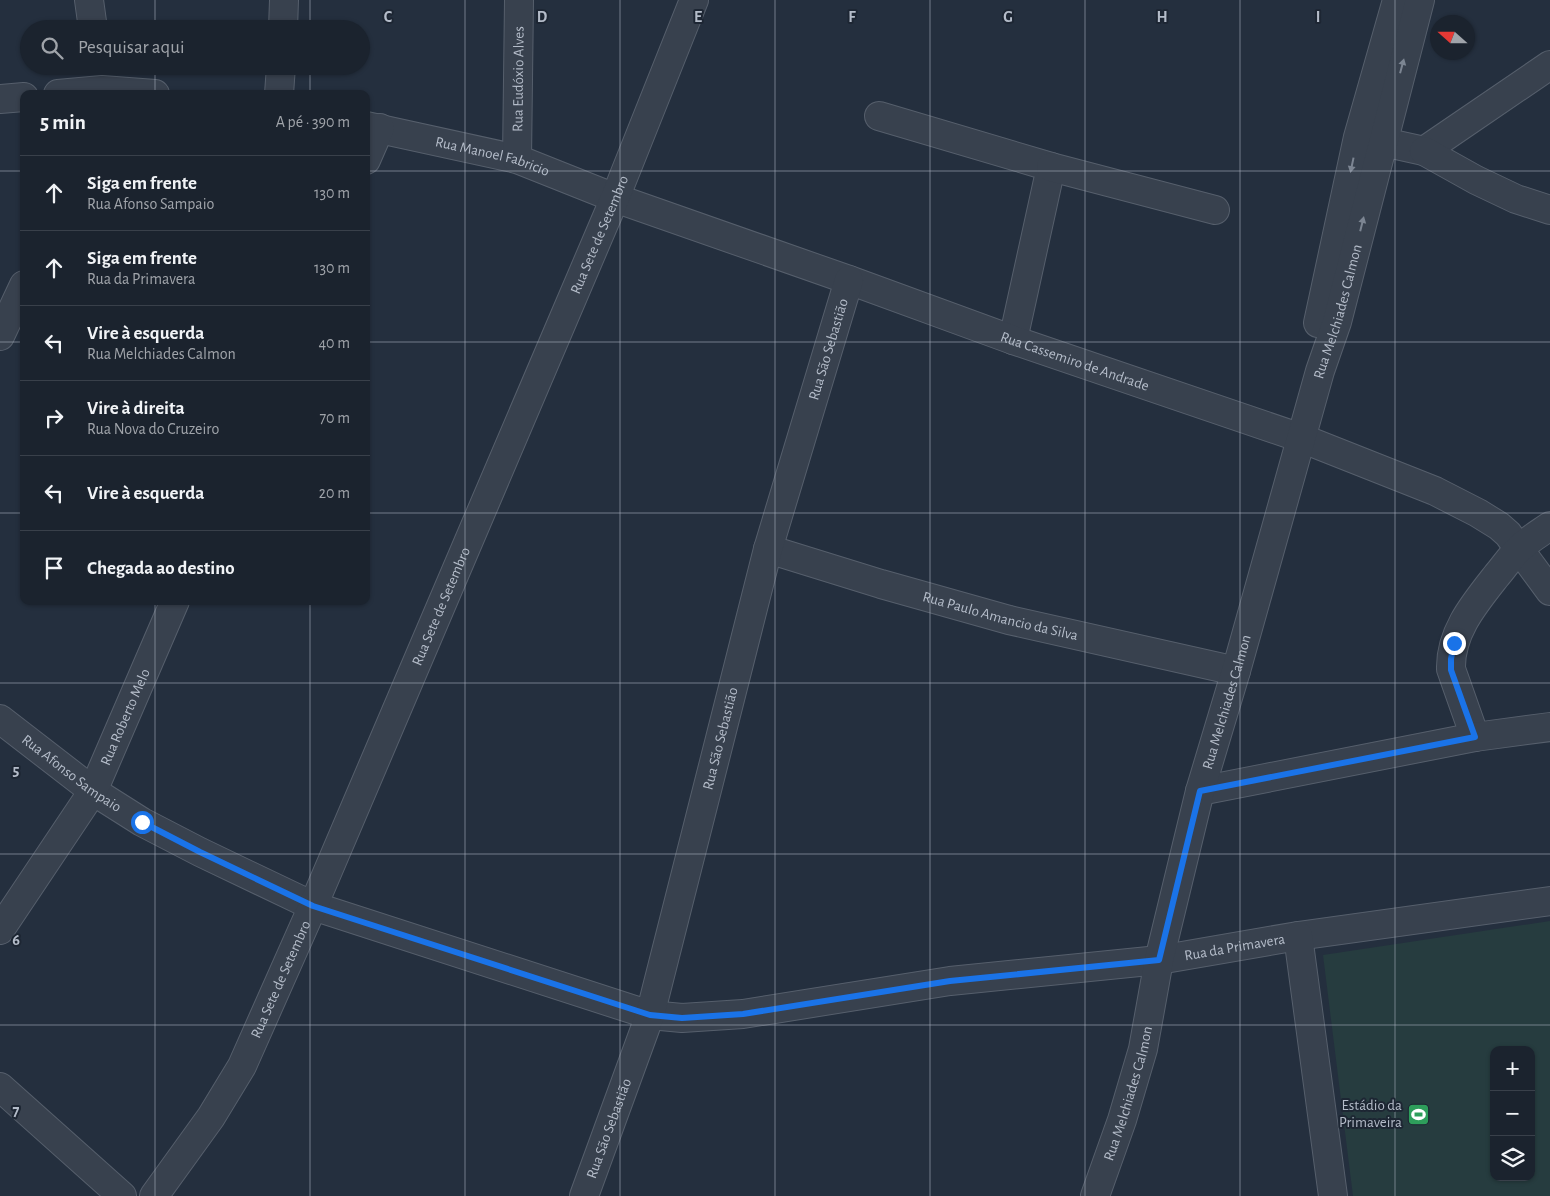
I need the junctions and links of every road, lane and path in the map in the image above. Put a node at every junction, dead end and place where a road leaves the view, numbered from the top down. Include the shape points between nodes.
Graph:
1 (89, 0) edge
2 (284, 0) edge
3 (520, 0) edge
4 (694, 0) edge
5 (1397, 0) edge
6 (1420, 0) edge
7 (92, 20) edge
8 (283, 20) edge
9 (1550, 65) edge
10 (280, 75) edge
11 (101, 83) edge
12 (74, 90) edge
13 (135, 90) edge
14 (279, 90) edge
15 (20, 97) edge
16 (0, 99) edge
17 (879, 116) dead end
18 (373, 127) edge
19 (1370, 139) junction
20 (370, 141) edge
21 (1424, 151) junction
22 (517, 159) junction
23 (1051, 168) junction
24 (615, 198) junction
25 (1215, 210) dead end
26 (1550, 210) edge
27 (849, 280) junction
28 (20, 294) edge
29 (0, 336) edge
30 (1013, 340) junction
31 (1301, 438) junction
32 (1550, 526) edge
33 (1519, 549) junction
34 (768, 550) junction
35 (1550, 591) edge
36 (173, 605) edge
37 (1236, 670) junction
38 (0, 719) edge
39 (1550, 727) edge
40 (1475, 737) junction
41 (93, 791) junction
42 (1200, 791) junction
43 (1550, 901) edge
44 (313, 906) junction
45 (0, 930) edge
46 (1298, 936) junction
47 (1159, 960) junction
48 (650, 1015) junction
49 (0, 1087) edge
50 (122, 1196) edge
51 (154, 1196) edge
52 (584, 1196) edge
53 (1095, 1196) edge
54 (1333, 1196) edge

1 - 7 street
2 - 8 street
3 - 22 street, Rua Eudóxio Alves
4 - 24 street, Rua Sete de Setembro
5 - 19 street, Rua Melchiades Calmon
19 -> 6 street, Rua Melchiades Calmon
9 - 21 street
10 - 14 street
11 - 12 street
11 - 13 street
15 - 16 street
17 - 23 street
18 - 20 street
18 - 22 street, Rua Manoel Fabricio
19 - 21 street
19 - 31 street, Rua Melchiades Calmon via 1337,322
21 - 26 street via 1516,199
22 - 24 street, Rua Manoel Fabricio
23 - 25 street
23 - 30 street
24 - 27 street, Rua Cassemiro de Andrade
24 - 44 street, Rua Sete de Setembro
27 - 30 street, Rua Cassemiro de Andrade
27 - 34 street, Rua São Sebastião
28 - 29 street
30 - 31 street, Rua Cassemiro de Andrade
31 - 33 street, Rua Cassemiro de Andrade via 1435,491 1478,512 1508,534
31 - 37 street, Rua Melchiades Calmon
32 - 33 street
33 - 35 street, Rua Cassemiro de Andrade
33 - 40 street via 1480,596 1454,643 1451,670
34 - 37 street, Rua Paulo Amancio da Silva via 1009,620
34 - 48 street, Rua São Sebastião
36 - 41 street, Rua Roberto Melo
37 - 42 street, Rua Melchiades Calmon
38 - 41 street, Rua Afonso Sampaio
39 - 40 street
40 - 42 street
41 - 44 street, Rua Afonso Sampaio via 142,822
41 - 45 street, Rua Roberto Melo
42 - 47 street, Rua Melchiades Calmon
43 - 46 street, Rua da Primavera
44 - 48 street, Rua Afonso Sampaio
44 - 51 street, Rua Sete de Setembro via 242,1066 211,1117
46 - 47 street, Rua da Primavera
46 - 54 street
47 - 48 street, Rua da Primavera via 950,981 743,1014 682,1018
47 - 53 street, Rua Melchiades Calmon via 1143,1050
48 - 52 street, Rua São Sebastião
49 - 50 street

